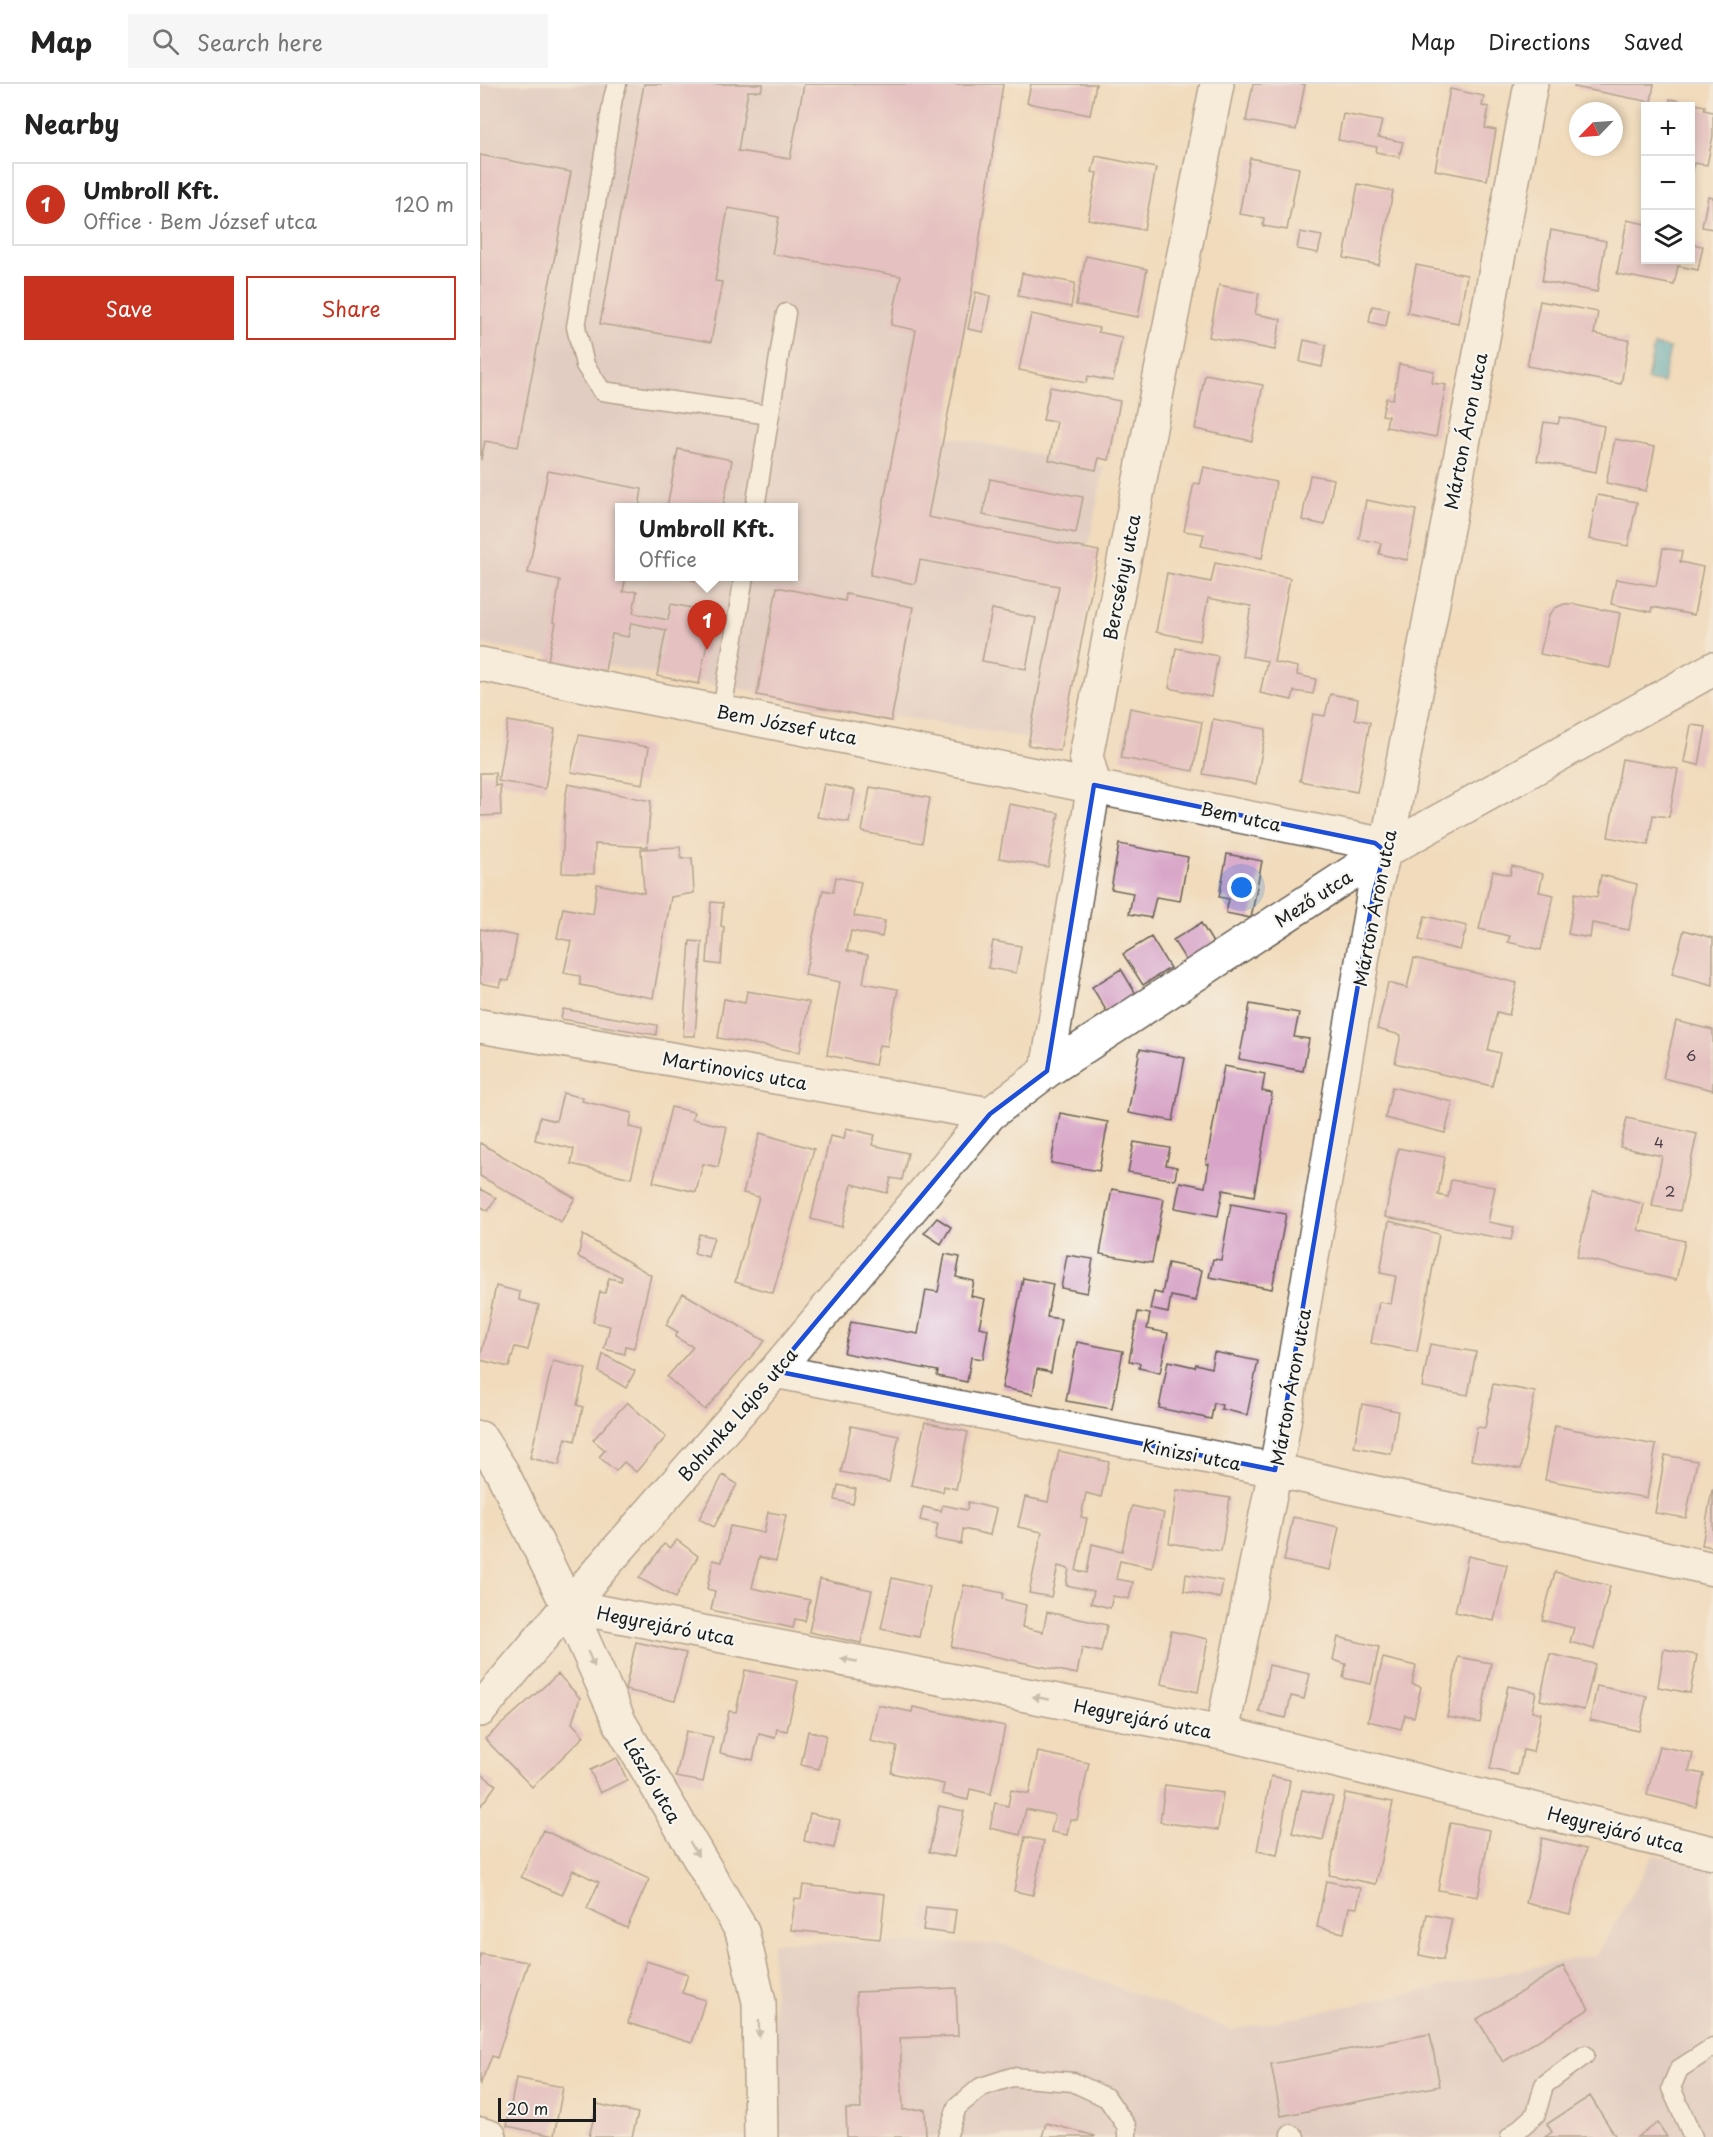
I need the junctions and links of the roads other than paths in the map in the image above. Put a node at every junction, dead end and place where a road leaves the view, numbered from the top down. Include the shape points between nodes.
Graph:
1 (617, 84) edge
2 (1216, 84) edge
3 (1531, 84) edge
4 (786, 313) dead end
5 (770, 415) junction
6 (756, 503) edge
7 (743, 581) edge
8 (480, 664) edge
9 (1713, 669) edge
10 (722, 711) junction
11 (1094, 786) junction
12 (1385, 851) junction
13 (480, 1026) edge
14 (1047, 1071) junction
15 (990, 1114) junction
16 (775, 1371) junction
17 (480, 1438) edge
18 (1275, 1470) junction
19 (1713, 1569) edge
20 (568, 1606) junction
21 (480, 1710) edge
22 (1222, 1733) junction
23 (1713, 1852) edge
24 (1713, 2048) edge
25 (1585, 2055) dead end
26 (480, 2134) edge
27 (490, 2137) edge
28 (761, 2137) edge
29 (947, 2137) edge
30 (1127, 2137) edge
31 (1510, 2137) edge
32 (1693, 2137) edge

1 - 5 lane via 576,327 585,365 602,391
2 - 11 street, Bercsényi utca via 1086,756
3 - 12 street, Márton Áron utca
4 - 5 lane
5 - 6 lane
7 - 10 lane
8 - 10 street, Bem József utca
9 - 12 street, Mező utca
10 - 11 street, Bem József utca
11 - 12 street, Bem utca via 1375,843
11 - 14 street, Bercsényi utca
12 - 14 street, Mező utca
12 - 18 street, Márton Áron utca via 1374,891
13 - 15 street, Martinovics utca
14 - 15 street, Mező utca
15 - 16 street, Bohunka Lajos utca
16 - 18 street, Kinizsi utca
16 - 20 street, Bohunka Lajos utca
17 - 20 street, László utca via 502,1472
18 - 19 street, Kinizsi utca
18 - 22 street, Márton Áron utca
20 - 21 street, Bohunka Lajos utca
22 -> 20 street, Hegyrejáró utca
20 -> 28 street, László utca via 620,1722 742,1932 759,2002
22 - 23 street, Hegyrejáró utca
24 - 32 lane via 1679,2068 1671,2088
25 - 31 lane via 1544,2085 1536,2115
26 - 27 street
29 - 30 lane via 957,2107 981,2087 1012,2077 1073,2082 1107,2098 1127,2127

